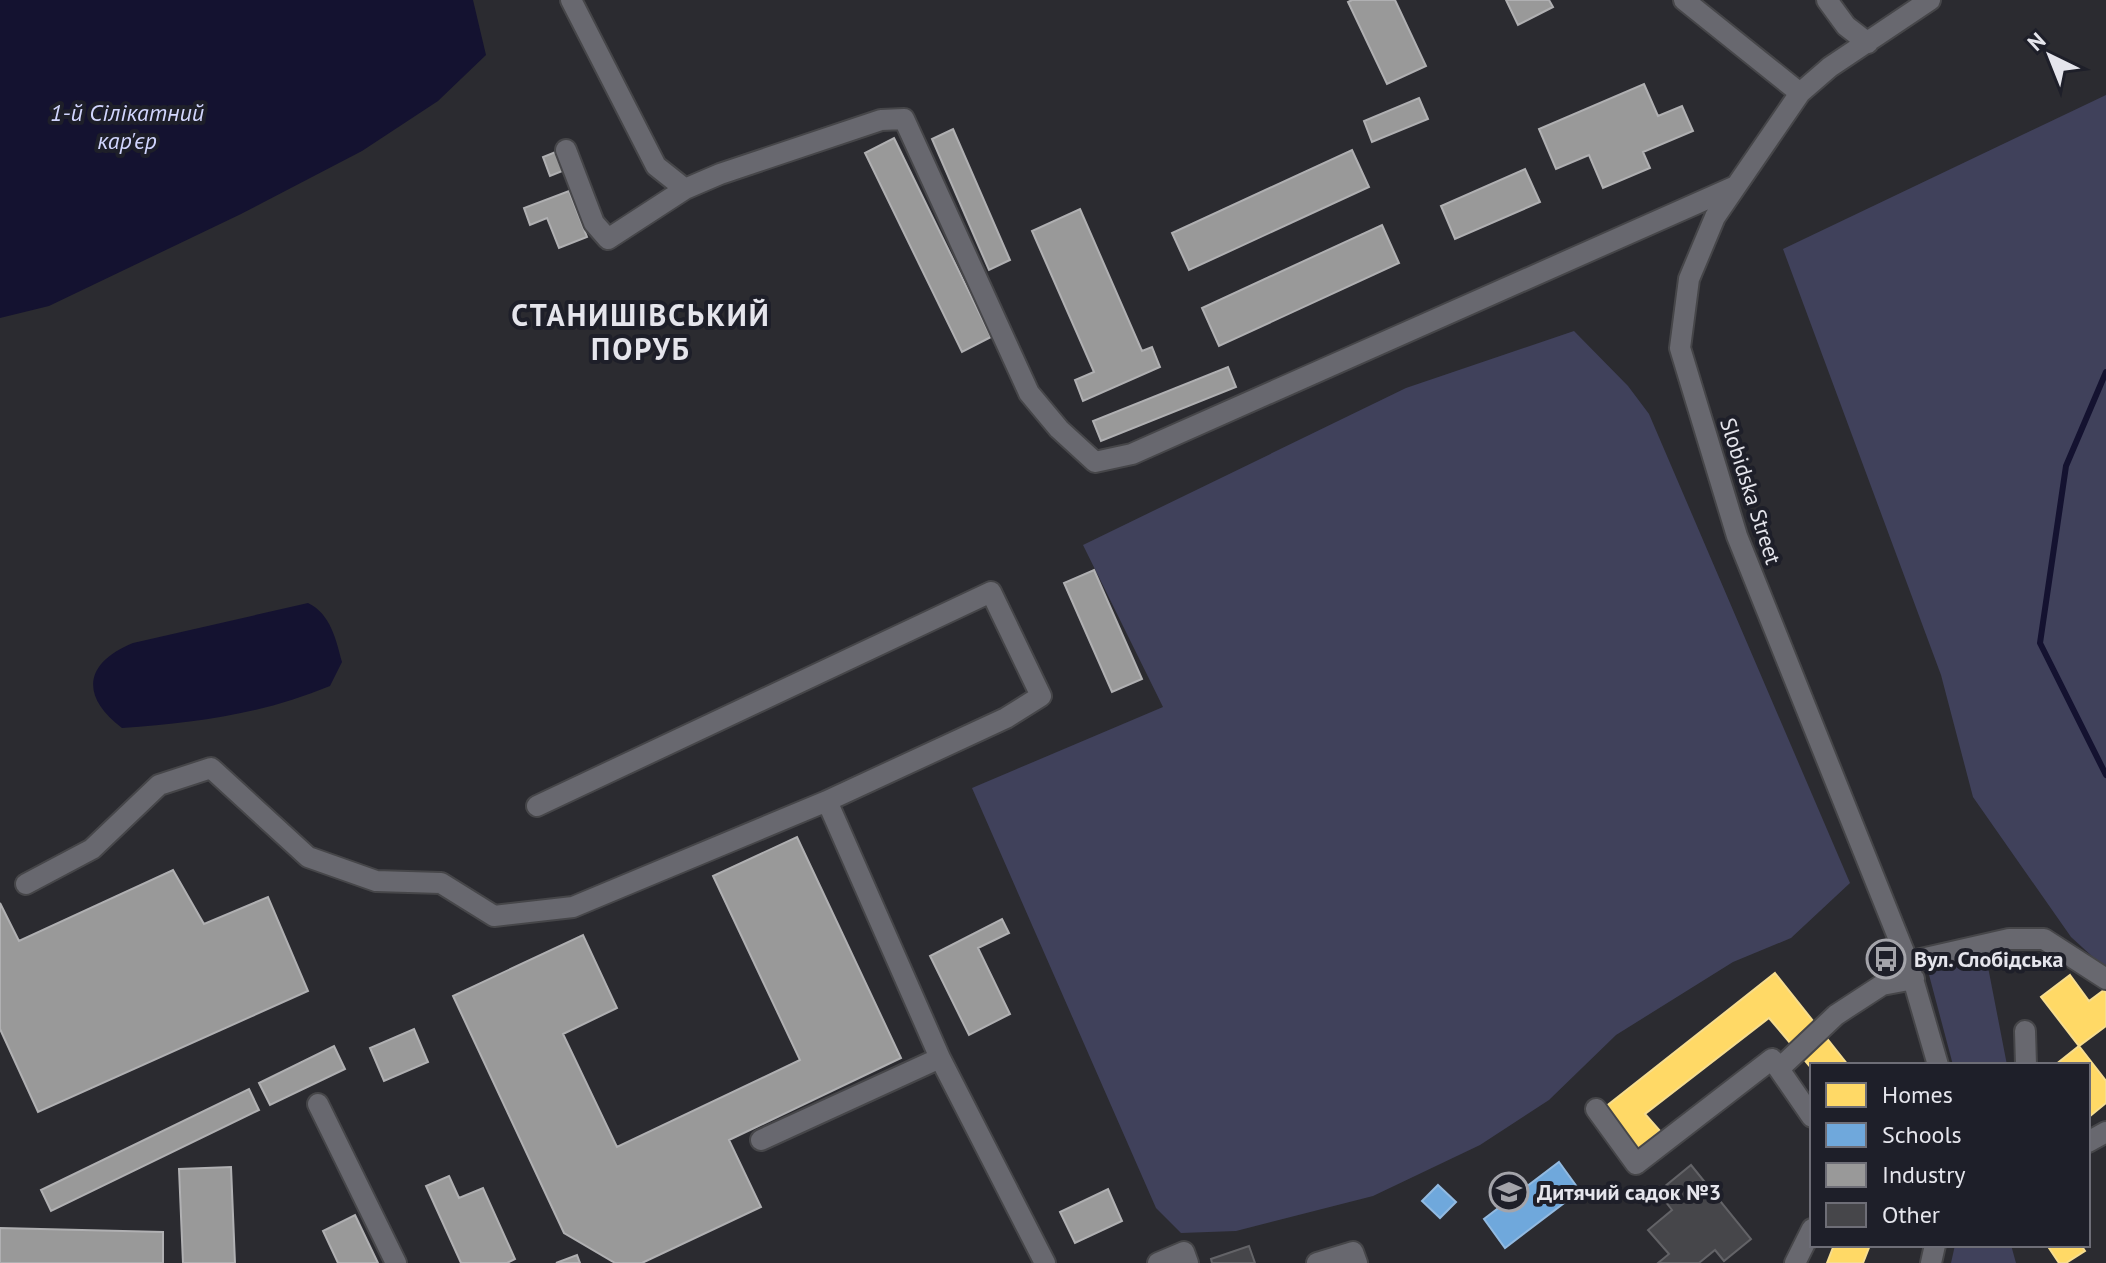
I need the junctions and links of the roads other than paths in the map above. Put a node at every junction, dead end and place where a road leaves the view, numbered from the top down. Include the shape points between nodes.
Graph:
1 (571, 0) edge
2 (1684, 0) edge
3 (1827, 0) edge
4 (1930, 0) edge
5 (1868, 43) junction
6 (1800, 93) junction
7 (566, 150) dead end
8 (1736, 186) junction
9 (685, 189) junction
10 (827, 801) junction
11 (537, 806) dead end
12 (26, 884) dead end
13 (1911, 970) junction
14 (2106, 979) edge
15 (2025, 1031) dead end
16 (940, 1058) junction
17 (1937, 1063) edge
18 (2026, 1063) edge
19 (1780, 1068) junction
20 (318, 1104) dead end
21 (1596, 1109) dead end
22 (1810, 1114) edge
23 (761, 1140) dead end
24 (1810, 1233) edge
25 (396, 1263) edge
26 (1045, 1263) edge
27 (1158, 1263) edge
28 (1188, 1263) edge
29 (1317, 1263) edge
30 (1357, 1263) edge
31 (1795, 1263) edge

1 - 9 street via 656,166
2 - 6 street
3 - 5 street via 1846,26
4 - 5 street, Slobidska Street
5 - 6 street, Slobidska Street
6 - 8 street, Slobidska Street
7 - 9 street via 594,223 608,239
8 - 9 street via 1132,454 1095,462 1029,393 904,119 881,120
8 - 13 street, Slobidska Street via 1715,217 1689,279 1680,348 1737,536
10 - 11 street via 1006,718 1041,696 991,592
10 - 12 street via 573,907 494,916 441,883 376,881 308,857 211,768 159,785 92,849
10 - 16 street
13 - 14 street via 2009,939 2044,939
13 - 17 street, Slobidska Street
13 - 19 street via 1848,1008
15 - 18 street
16 - 23 street
16 - 26 street
19 - 21 street via 1772,1059 1636,1164
19 - 22 street
20 - 25 street
24 - 31 street
27 - 28 street via 1184,1252
29 - 30 street via 1353,1252

